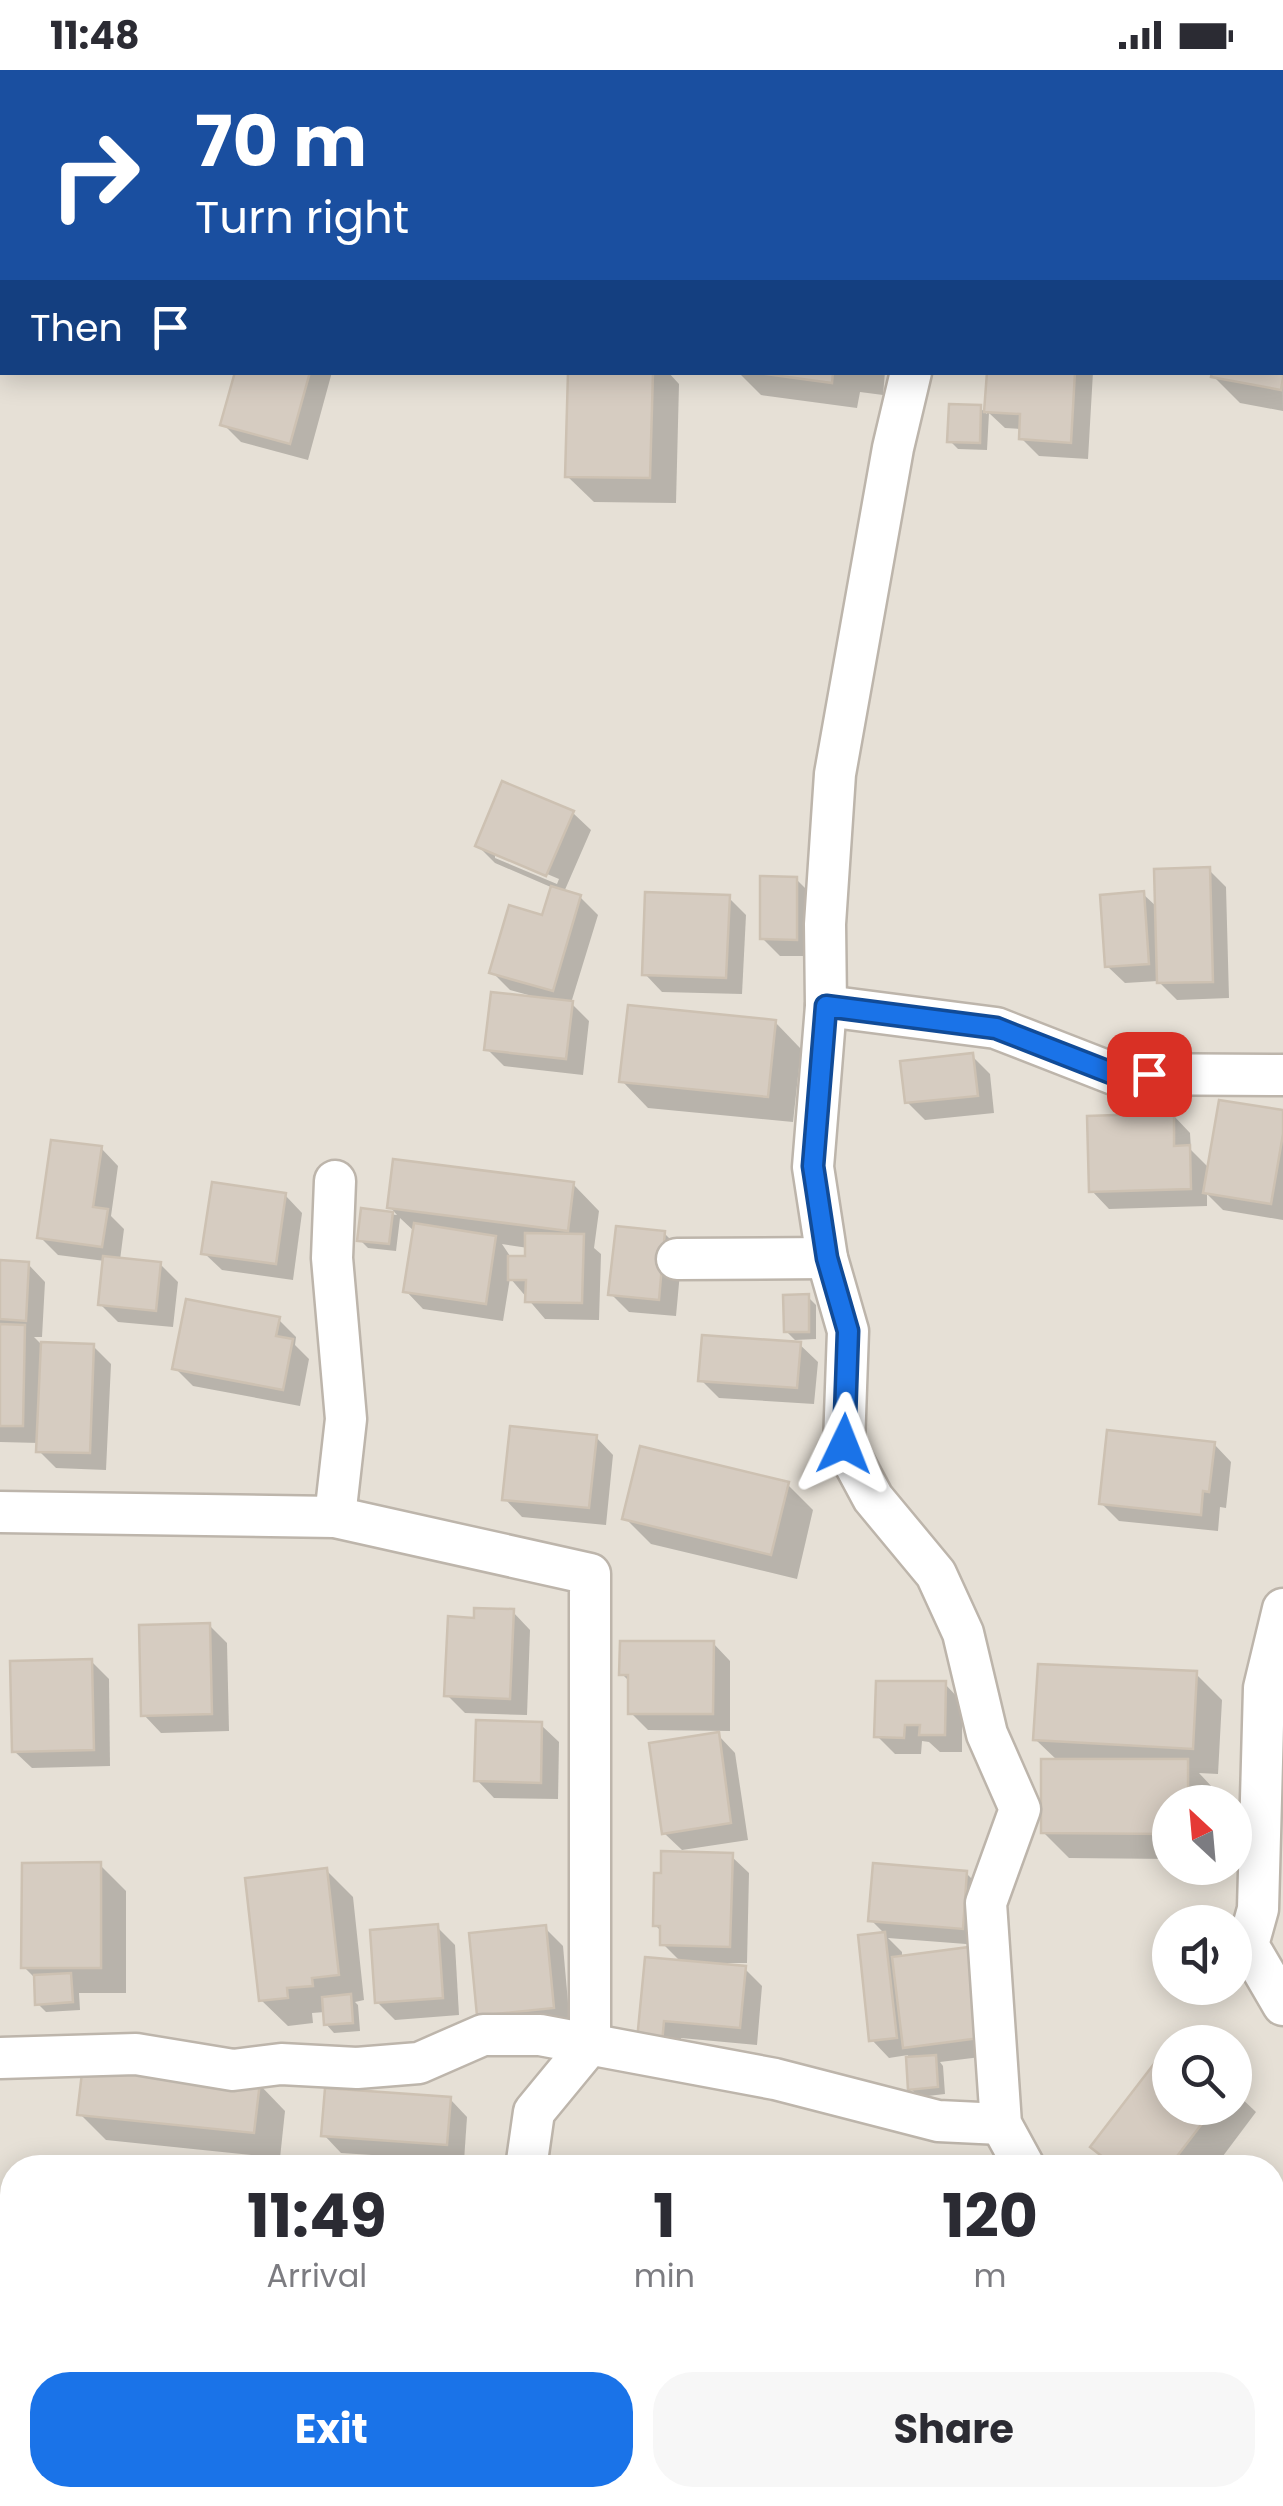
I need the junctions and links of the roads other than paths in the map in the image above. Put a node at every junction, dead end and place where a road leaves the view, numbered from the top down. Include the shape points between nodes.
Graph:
1 (910, 375) edge
2 (826, 1006) junction
3 (1283, 1075) edge
4 (335, 1181) dead end
5 (827, 1258) junction
6 (677, 1259) dead end
7 (0, 1512) edge
8 (335, 1517) junction
9 (1283, 1609) edge
10 (1283, 2006) edge
11 (590, 2044) junction
12 (0, 2058) edge
13 (1001, 2124) junction
14 (528, 2155) edge
15 (1018, 2155) edge

1 - 2 street via 835,774
2 - 3 street via 996,1028 1114,1074
2 - 5 street via 813,1166
4 - 8 street via 332,1258 346,1419
5 - 6 street
5 - 13 street via 848,1331 844,1444 873,1498 936,1574 963,1633 987,1734 1020,1809 986,1903
7 - 8 street
8 - 11 street via 590,1574
9 - 10 street via 1264,1688 1258,1909 1248,1945
11 - 12 street via 483,2034 419,2063 357,2068 282,2064 233,2070 136,2054
11 - 13 street via 775,2078 938,2121
11 - 14 street via 534,2112
13 - 15 street

